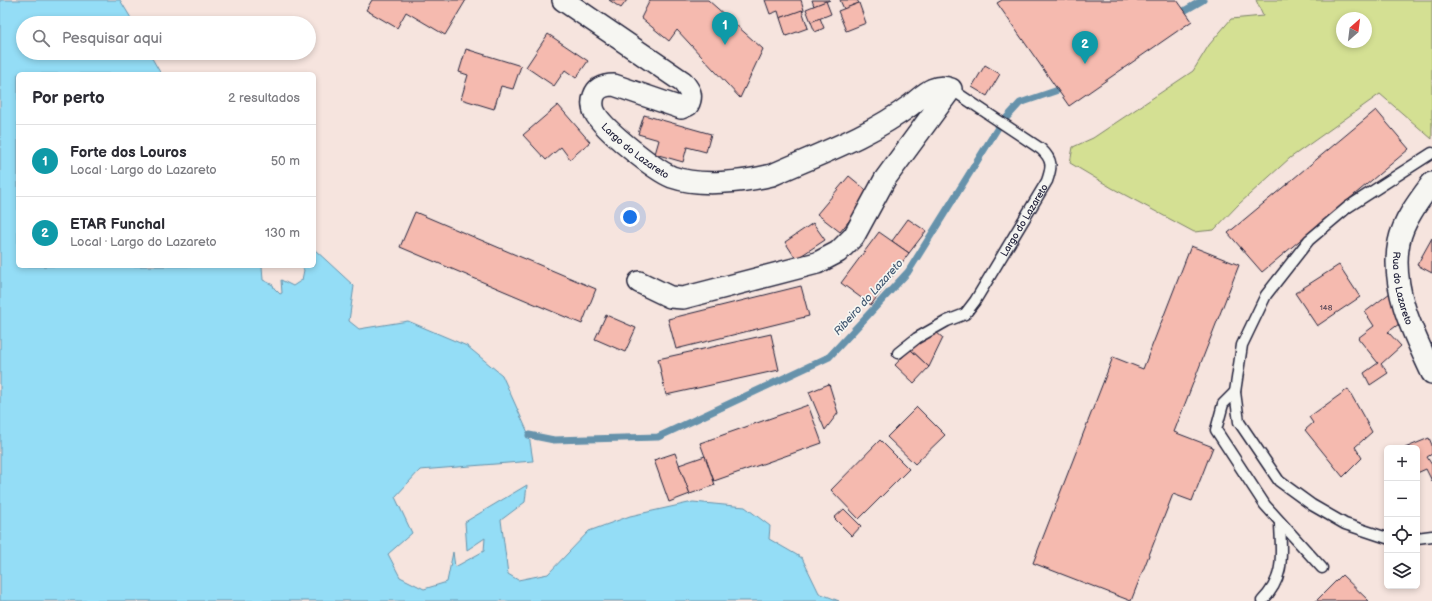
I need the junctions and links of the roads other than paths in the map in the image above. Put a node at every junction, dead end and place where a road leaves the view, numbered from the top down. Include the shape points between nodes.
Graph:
1 (563, 0) edge
2 (952, 88) junction
3 (1432, 153) edge
4 (1432, 183) edge
5 (639, 282) dead end
6 (898, 353) dead end
7 (1432, 373) edge
8 (1235, 392) junction
9 (1280, 523) junction
10 (1432, 536) edge
11 (1384, 537) edge
12 (1420, 538) edge
13 (1322, 568) dead end
14 (1262, 601) edge

1 - 2 street, Largo do Lazareto via 683,82 690,91 691,99 688,105 681,108 614,85 603,85 595,93 592,103 596,114 614,136 671,176 694,183 751,180 772,175 891,120 932,89 942,86
2 - 5 street via 886,179 854,236 838,252 817,263 683,298 670,297
2 - 6 lane, Largo do Lazareto via 1041,149 1051,162 1047,181 976,301 965,314 916,338
3 - 8 lane via 1348,207 1309,240 1266,295 1242,345
4 - 7 street, Rua do Lazareto via 1414,209 1399,240 1397,263 1411,329
8 - 9 lane via 1223,404 1216,430 1264,505
8 - 11 lane via 1239,422 1279,481 1312,505 1345,524
9 - 13 lane
9 - 14 lane via 1281,570 1271,592
10 - 12 lane

